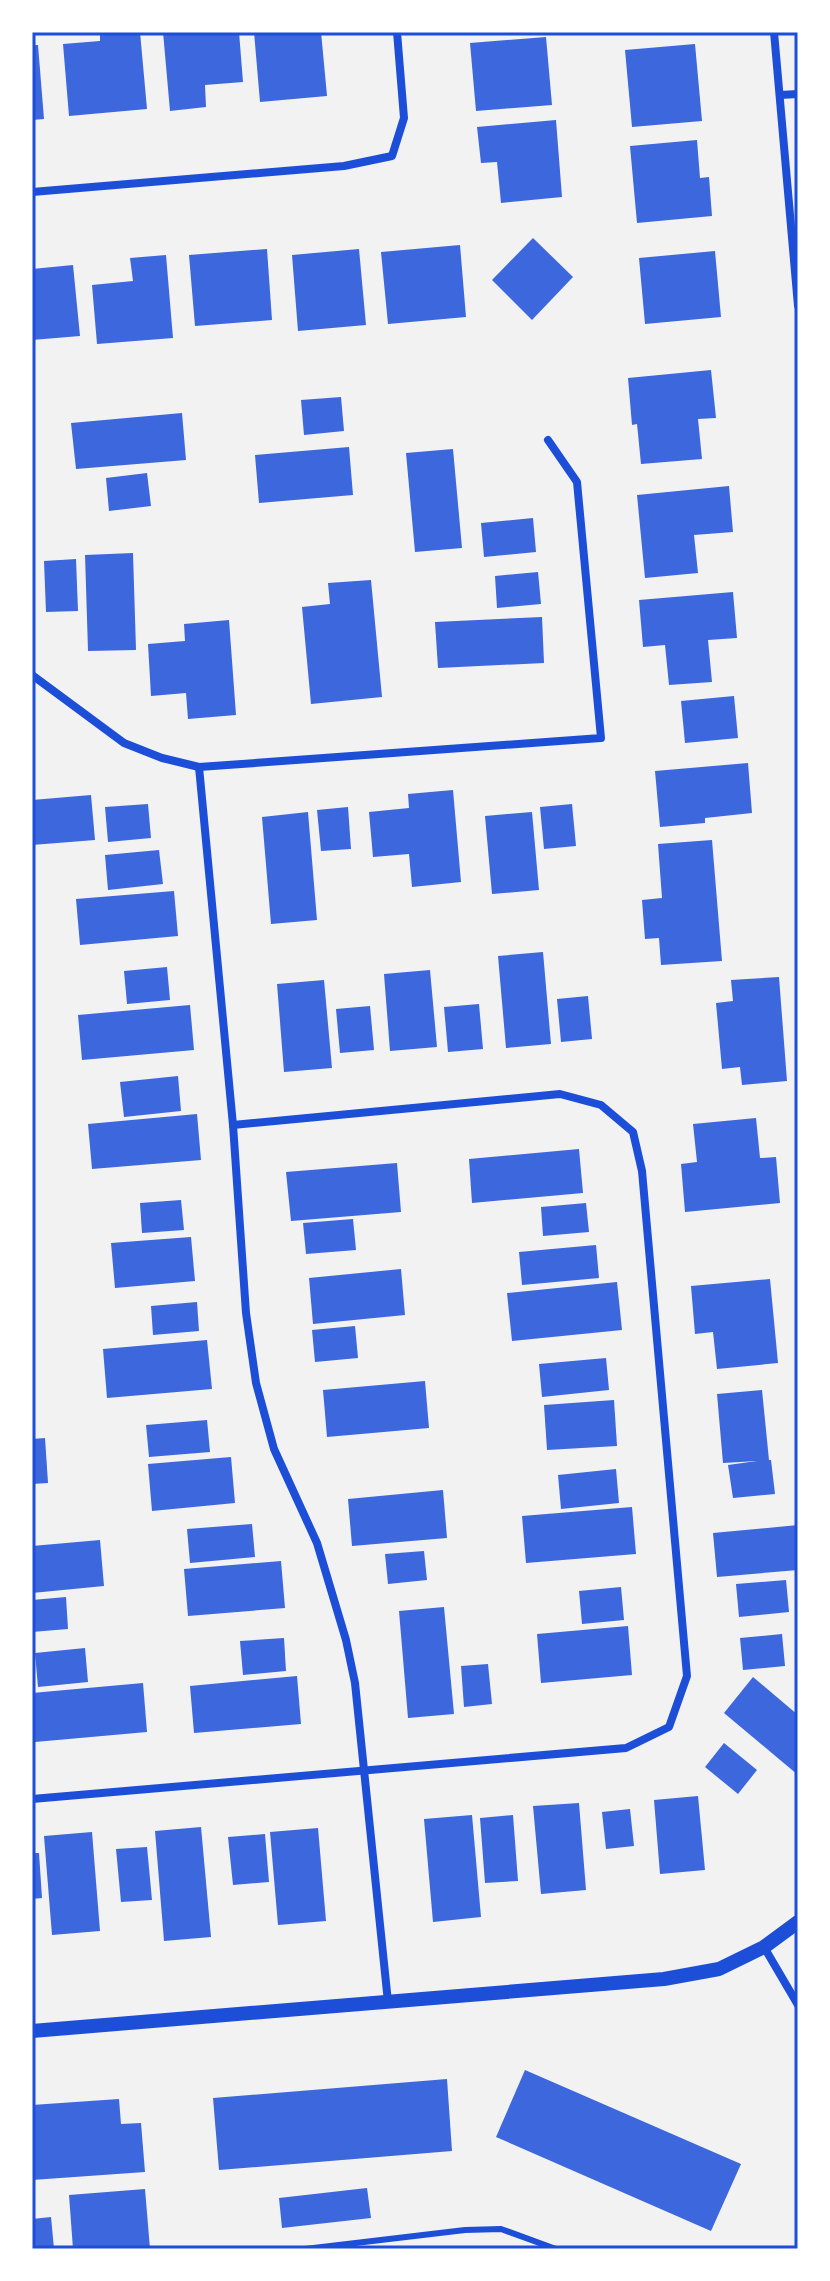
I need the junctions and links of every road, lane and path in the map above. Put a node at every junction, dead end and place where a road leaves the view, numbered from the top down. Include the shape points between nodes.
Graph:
1 (397, 32) edge
2 (774, 32) edge
3 (798, 94) edge
4 (780, 95) junction
5 (32, 192) edge
6 (798, 306) edge
7 (548, 440) dead end
8 (32, 675) edge
9 (199, 767) junction
10 (233, 1125) junction
11 (363, 1771) junction
12 (32, 1799) edge
13 (798, 1922) edge
14 (764, 1947) junction
15 (388, 2003) junction
16 (798, 2005) edge
17 (32, 2031) edge
18 (305, 2249) edge
19 (556, 2249) edge

1 - 5 street via 404,118 392,156 344,166
2 - 4 street
3 - 4 street
4 - 6 street
7 - 9 street via 577,482 601,738
8 - 9 street via 124,743
9 - 10 street
10 - 11 street via 256,1383 274,1449 317,1543 346,1640
10 - 11 street via 560,1094 601,1105 633,1132 642,1171 687,1676 669,1727 626,1748
11 - 12 street
11 - 15 street
13 - 14 street
14 - 15 street via 719,1969 664,1979
14 - 16 street
15 - 17 street
18 - 19 lane via 501,2229

